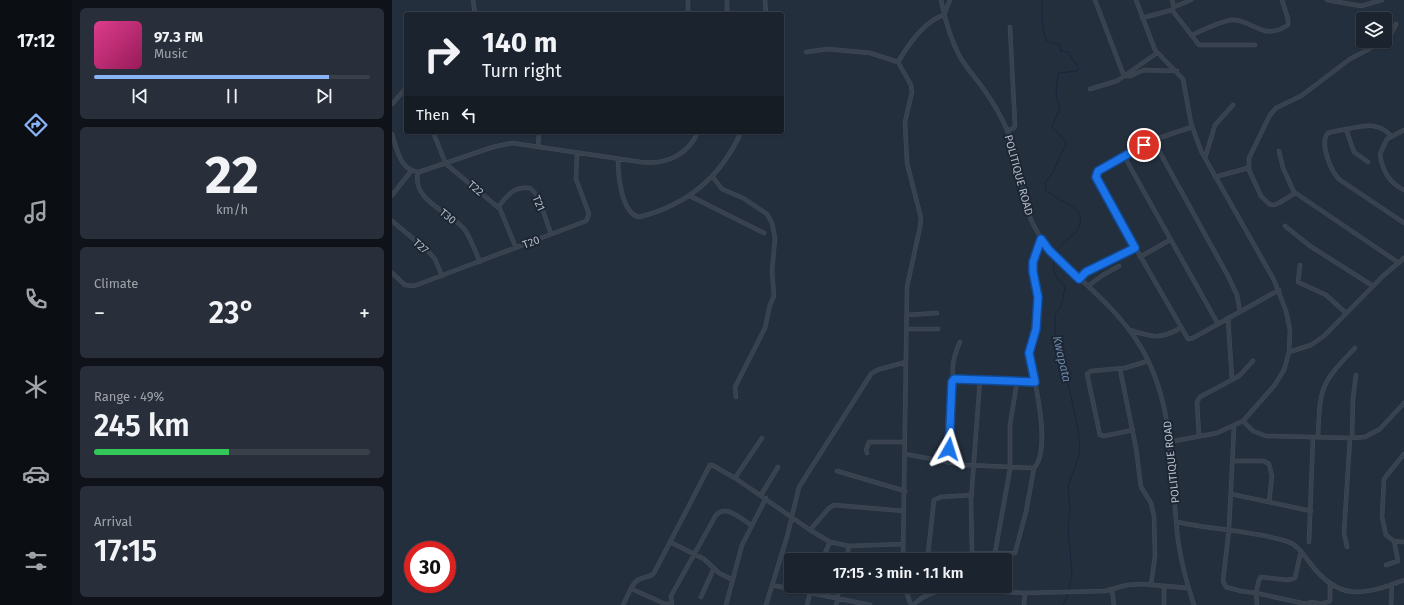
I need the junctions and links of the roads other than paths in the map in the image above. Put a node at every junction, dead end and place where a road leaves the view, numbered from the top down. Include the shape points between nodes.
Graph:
1 (473, 0) edge
2 (688, 0) edge
3 (727, 0) edge
4 (765, 0) edge
5 (941, 0) edge
6 (950, 0) edge
7 (1095, 0) edge
8 (1136, 0) edge
9 (1172, 0) edge
10 (1190, 0) edge
11 (1282, 0) edge
12 (1327, 0) edge
13 (1382, 0) edge
14 (1173, 9) junction
15 (475, 12) edge
16 (688, 12) edge
17 (727, 12) edge
18 (766, 12) edge
19 (944, 15) junction
20 (1142, 18) junction
21 (1396, 24) dead end
22 (1010, 27) dead end
23 (1392, 32) edge
24 (1191, 35) junction
25 (1255, 46) dead end
26 (1371, 48) edge
27 (806, 52) dead end
28 (1157, 53) junction
29 (898, 62) junction
30 (1177, 71) junction
31 (1124, 76) junction
32 (404, 90) edge
33 (1090, 90) dead end
34 (392, 103) edge
35 (1233, 105) dead end
36 (1192, 127) junction
37 (1346, 130) junction
38 (1404, 130) edge
39 (1007, 131) junction
40 (392, 134) edge
41 (434, 134) edge
42 (539, 134) edge
43 (697, 134) edge
44 (740, 134) edge
45 (1391, 136) junction
46 (1153, 140) junction
47 (538, 147) junction
48 (1279, 151) dead end
49 (577, 153) junction
50 (1124, 156) junction
51 (1205, 158) junction
52 (618, 159) junction
53 (1368, 162) dead end
54 (446, 164) junction
55 (1248, 168) junction
56 (412, 170) junction
57 (418, 172) junction
58 (712, 176) junction
59 (1215, 177) junction
60 (1404, 190) edge
61 (1295, 193) junction
62 (392, 195) edge
63 (690, 196) junction
64 (498, 207) junction
65 (392, 221) edge
66 (1404, 223) edge
67 (1284, 226) dead end
68 (764, 232) dead end
69 (551, 234) junction
70 (1041, 239) junction
71 (1170, 240) junction
72 (516, 248) junction
73 (1135, 248) junction
74 (1140, 257) junction
75 (1404, 258) edge
76 (480, 262) junction
77 (1399, 263) junction
78 (1300, 265) dead end
79 (1120, 266) dead end
80 (392, 273) edge
81 (442, 276) junction
82 (1079, 279) junction
83 (1088, 286) junction
84 (1373, 286) junction
85 (1278, 290) junction
86 (1240, 312) junction
87 (938, 313) dead end
88 (1346, 313) junction
89 (907, 315) junction
90 (1228, 318) junction
91 (1218, 324) junction
92 (1180, 328) junction
93 (907, 329) junction
94 (938, 329) dead end
95 (1129, 330) junction
96 (960, 342) dead end
97 (1355, 348) dead end
98 (1289, 352) junction
99 (1148, 361) junction
100 (1253, 361) dead end
101 (906, 362) junction
102 (1120, 369) junction
103 (1356, 375) dead end
104 (954, 379) junction
105 (980, 380) junction
106 (1232, 380) junction
107 (1018, 382) junction
108 (1035, 382) junction
109 (736, 396) dead end
110 (1404, 403) edge
111 (1243, 421) junction
112 (1234, 427) junction
113 (1133, 430) junction
114 (1199, 436) junction
115 (1313, 437) junction
116 (1318, 437) junction
117 (762, 438) dead end
118 (1351, 438) junction
119 (905, 442) junction
120 (1170, 442) junction
121 (867, 453) dead end
122 (904, 454) junction
123 (1404, 454) edge
124 (1232, 461) junction
125 (948, 462) junction
126 (974, 466) junction
127 (778, 467) dead end
128 (1034, 468) junction
129 (1010, 469) junction
130 (837, 471) dead end
131 (735, 478) junction
132 (905, 491) junction
133 (1231, 494) junction
134 (760, 495) junction
135 (972, 495) junction
136 (766, 498) junction
137 (1270, 502) junction
138 (904, 511) junction
139 (1311, 511) junction
140 (793, 517) junction
141 (1177, 522) junction
142 (751, 526) junction
143 (1229, 529) junction
144 (810, 530) junction
145 (1394, 541) junction
146 (670, 542) junction
147 (830, 542) junction
148 (1309, 542) dead end
149 (1404, 542) edge
150 (903, 544) junction
151 (849, 546) junction
152 (1347, 547) dead end
153 (1301, 551) junction
154 (825, 553) edge
155 (848, 553) edge
156 (903, 553) edge
157 (928, 553) edge
158 (972, 553) edge
159 (995, 553) edge
160 (694, 554) junction
161 (1012, 554) edge
162 (1386, 566) dead end
163 (714, 568) junction
164 (731, 579) junction
165 (1404, 580) edge
166 (1330, 584) junction
167 (1392, 584) junction
168 (772, 585) junction
169 (1151, 585) junction
170 (784, 587) edge
171 (1164, 587) junction
172 (1188, 588) junction
173 (632, 589) junction
174 (1112, 590) junction
175 (1012, 591) edge
176 (810, 593) edge
177 (816, 593) edge
178 (839, 593) edge
179 (907, 593) edge
180 (932, 593) edge
181 (1025, 593) junction
182 (1256, 593) junction
183 (701, 597) dead end
184 (838, 597) junction
185 (671, 604) edge
186 (623, 605) edge
187 (726, 605) edge
188 (766, 605) edge
189 (807, 605) edge
190 (836, 605) edge
191 (870, 605) edge
192 (912, 605) edge
193 (1024, 605) edge
194 (1114, 605) edge
195 (1164, 605) edge
196 (1194, 605) edge
197 (1258, 605) edge
198 (1391, 605) edge

1 - 15 street
2 - 16 street
3 - 17 street
4 - 18 street
5 - 19 street, POLITIQUE ROAD
6 - 19 street
7 - 31 street
8 - 20 street
9 - 14 street
10 - 14 street
11 - 24 street via 1288,19 1288,25 1284,27 1265,31 1232,20
12 - 13 street via 1361,6
14 - 20 street
14 - 24 street
19 - 29 street via 920,32
19 - 39 street, POLITIQUE ROAD via 961,58 988,94
20 - 28 street via 1149,40
21 - 23 street
22 - 39 street via 1015,126
24 - 25 street via 1199,45
26 - 55 street via 1350,59 1297,98 1274,109 1255,144
27 - 29 street via 828,49 870,53
28 - 30 street
28 - 31 street
29 - 89 street via 912,85 905,122 907,163 920,218 907,284
30 - 31 street via 1144,70
30 - 36 street via 1185,84
31 - 33 street via 1113,83
32 - 34 street
35 - 51 street via 1215,125
36 - 46 street
36 - 51 street
37 - 45 street via 1366,125 1377,126
37 - 53 street via 1355,154
37 - 66 street via 1328,133 1326,136 1327,157 1332,172
38 - 45 street
39 - 70 street, POLITIQUE ROAD via 1017,160 1026,204
40 - 56 street via 401,161
41 - 54 street, T22
42 - 47 street
43 - 52 street via 689,147 673,158 650,163
44 - 58 street via 727,159
45 - 60 street via 1382,147 1381,158 1391,181
46 - 50 street
46 - 86 street via 1228,276 1237,295
47 - 49 street
47 - 54 street via 506,143
48 - 61 street via 1282,168
49 - 52 street
49 - 69 street, T20 via 576,179 590,217 584,222
50 - 71 street
50 - 73 street via 1098,171 1096,177
51 - 59 street
52 - 63 street via 620,186 625,202 636,216 645,215
54 - 57 street
54 - 64 street, T22
55 - 59 street
55 - 61 street via 1262,196 1269,204 1279,203
56 - 57 street
56 - 62 street
57 - 76 street, T30 via 417,181 422,194 464,230
58 - 63 street
58 - 109 street via 722,189 743,198 767,214 775,238 772,271 774,296 765,328 735,387
59 - 85 street
61 - 77 street
63 - 68 street
64 - 69 street, T21 via 513,190 520,187 530,188 537,193
64 - 72 street, T22
65 - 81 street, T27 via 428,251 435,259
67 - 84 street via 1310,246
69 - 72 street, T20
70 - 82 street, POLITIQUE ROAD
70 - 108 street via 1033,262 1038,297 1036,329 1029,353
71 - 74 street
71 - 91 street
72 - 76 street, T20
73 - 74 street
73 - 82 street via 1086,272
74 - 92 street
75 - 77 street
76 - 81 street, T20
77 - 84 street
78 - 88 street via 1298,282 1326,295
79 - 83 street
80 - 81 street, T20 via 409,286
82 - 83 street, POLITIQUE ROAD
83 - 95 street, POLITIQUE ROAD via 1119,316
84 - 88 street
85 - 86 street
85 - 98 street via 1288,318
86 - 90 street
87 - 89 street
88 - 98 street via 1316,342
89 - 93 street
90 - 91 street
90 - 106 street
91 - 92 street via 1189,339
92 - 95 street via 1164,336 1144,335
93 - 94 street
93 - 101 street
95 - 99 street, POLITIQUE ROAD
96 - 104 street via 954,361
97 - 116 street via 1325,382 1320,403
98 - 111 street via 1284,370 1277,382
99 - 102 street
99 - 120 street, POLITIQUE ROAD via 1163,401
100 - 106 street
101 - 119 street
101 - 140 street via 871,374 799,487
102 - 113 street
102 - 113 street via 1091,371 1087,373 1087,379 1100,435
103 - 118 street
104 - 105 street
104 - 125 street
105 - 107 street
105 - 126 street
106 - 114 street via 1198,399
107 - 108 street
107 - 129 street via 1010,425
108 - 128 street via 1042,431 1038,461
110 - 118 street via 1377,432 1365,437
111 - 112 street
111 - 115 street via 1252,431 1260,434
112 - 114 street
112 - 124 street
113 - 169 street via 1141,487 1149,498 1154,516 1155,556
114 - 120 street
115 - 116 street
115 - 139 street
116 - 118 street
117 - 131 street
118 - 152 street via 1344,533
119 - 121 street via 869,442
119 - 122 street
120 - 141 street, POLITIQUE ROAD
122 - 125 street
122 - 132 street
123 - 145 street via 1385,476 1382,488 1383,528 1386,535
124 - 133 street
124 - 137 street via 1264,461 1269,464 1272,476
125 - 126 street
126 - 129 street
126 - 135 street
127 - 134 street
128 - 129 street
128 - 161 street via 1016,552
129 - 159 street
130 - 132 street
131 - 134 street
131 - 146 street via 712,465 708,467
132 - 138 street
133 - 137 street
133 - 143 street
134 - 136 street
135 - 157 street via 941,497 934,500
135 - 158 street
136 - 140 street
136 - 142 street
137 - 139 street
138 - 144 street via 834,505
138 - 150 street
139 - 148 street
140 - 144 street
140 - 168 street
141 - 143 street
141 - 172 street, POLITIQUE ROAD
142 - 160 street via 728,511 721,511 716,515
142 - 164 street
143 - 153 street via 1286,541
143 - 182 street via 1224,585 1233,590
144 - 147 street
145 - 149 street
145 - 162 street via 1398,560
146 - 160 street
146 - 173 street via 654,574 637,580
147 - 151 street
147 - 154 street
150 - 151 street
150 - 156 street
151 - 155 street
153 - 166 street
153 - 182 street via 1294,580 1261,577
160 - 163 street
160 - 185 street via 671,596
163 - 164 street
163 - 183 street
164 - 187 street
165 - 167 street
166 - 167 street via 1343,591 1357,593
166 - 182 street via 1330,601 1321,604 1303,604
167 - 198 street
168 - 170 street
168 - 188 street
169 - 171 street
169 - 174 street via 1127,585
171 - 172 street
171 - 195 street
172 - 196 street, POLITIQUE ROAD
173 - 185 street via 665,604
173 - 186 street
174 - 181 street
174 - 194 street
175 - 181 street
176 - 189 street
177 - 184 street
178 - 184 street
179 - 192 street
180 - 192 street
181 - 193 street
182 - 197 street
184 - 190 street
184 - 191 street

